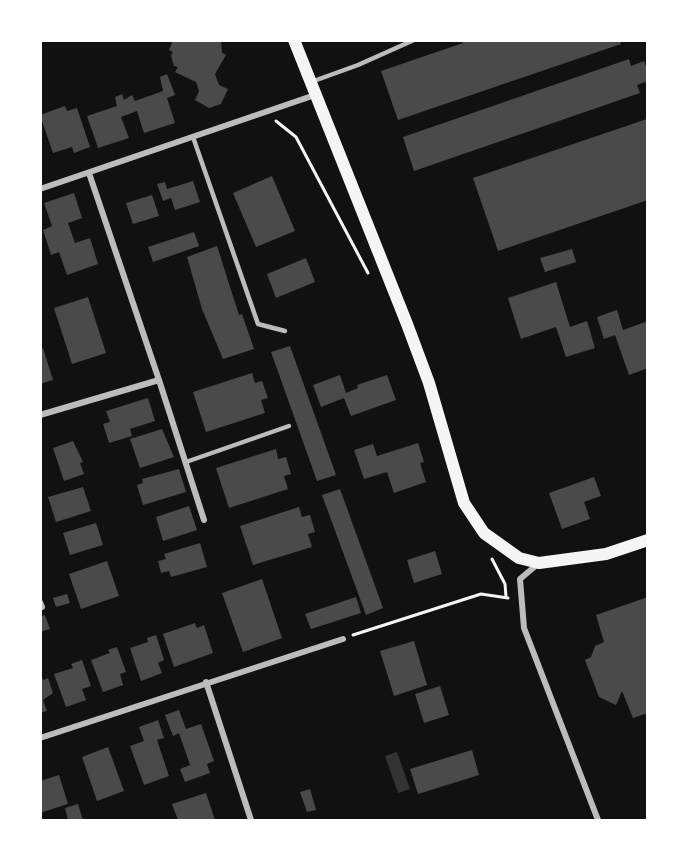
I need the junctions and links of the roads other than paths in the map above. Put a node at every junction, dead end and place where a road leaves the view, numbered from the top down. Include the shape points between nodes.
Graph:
1 (294, 40) edge
2 (414, 40) edge
3 (310, 82) junction
4 (315, 95) junction
5 (194, 137) junction
6 (89, 173) junction
7 (40, 189) edge
8 (285, 332) dead end
9 (159, 380) junction
10 (40, 415) edge
11 (289, 426) dead end
12 (186, 462) junction
13 (204, 520) dead end
14 (648, 540) edge
15 (539, 563) junction
16 (343, 639) road end
17 (206, 682) junction
18 (40, 738) edge
19 (250, 820) edge
20 (598, 820) edge

1 - 3 main road
2 - 3 lane
3 - 4 main road
4 - 5 street
4 - 15 main road via 429,383 464,503 484,532 504,550
5 - 6 street
5 - 8 lane via 258,324
6 - 7 street
6 - 9 street
9 - 10 street
9 - 12 street
11 - 12 lane
12 - 13 street
14 - 15 main road via 606,554
15 - 20 street via 520,579 524,628
16 - 17 street
17 - 18 street
17 - 19 street

